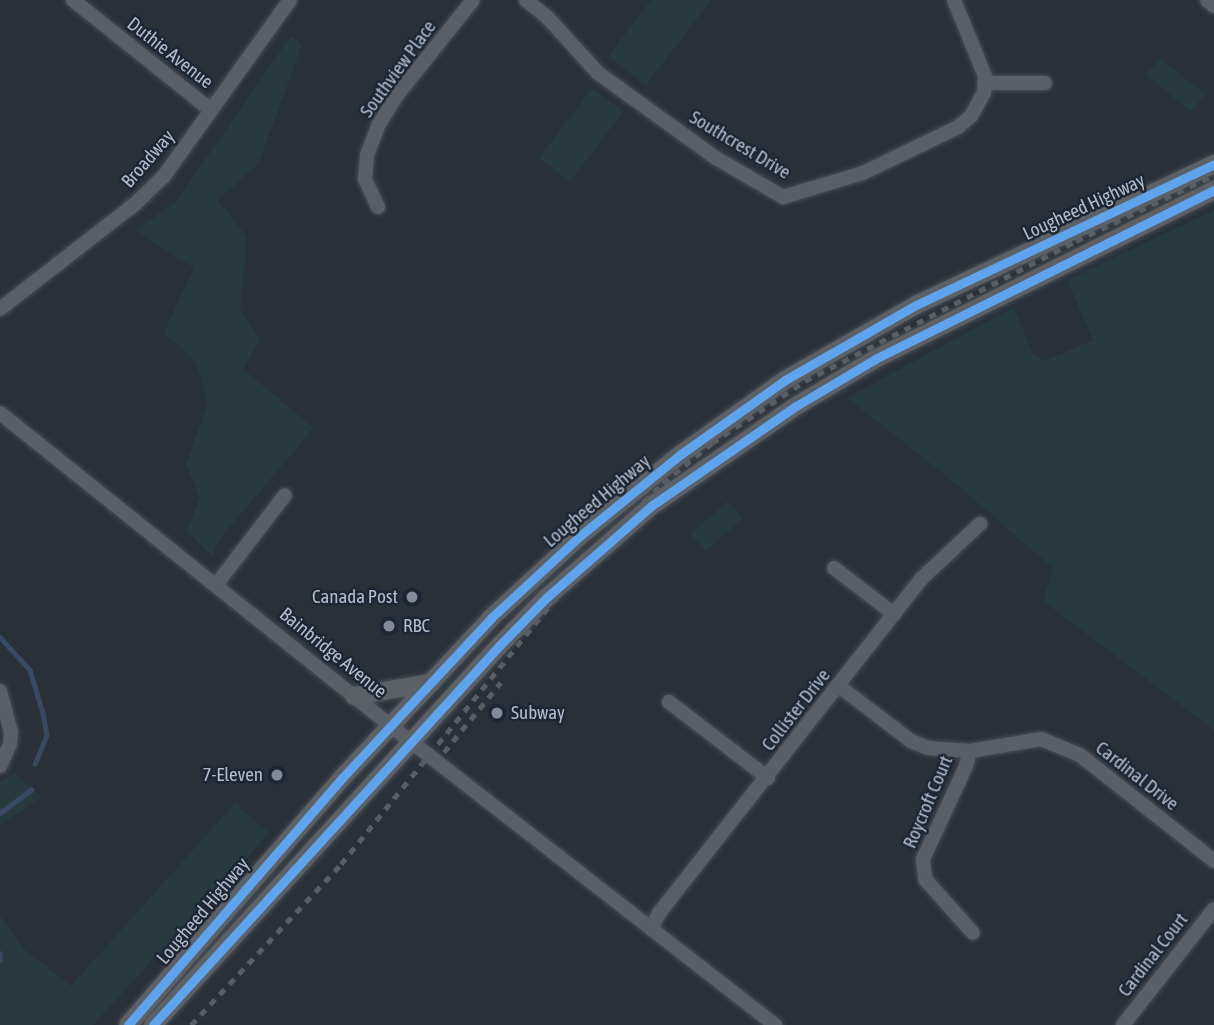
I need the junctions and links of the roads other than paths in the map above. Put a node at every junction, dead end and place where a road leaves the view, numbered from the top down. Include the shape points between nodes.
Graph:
1 (73, 0) edge
2 (290, 0) edge
3 (473, 0) edge
4 (526, 0) edge
5 (954, 0) edge
6 (1207, 0) edge
7 (1214, 6) edge
8 (985, 83) junction
9 (1045, 83) dead end
10 (211, 110) junction
11 (1214, 164) edge
12 (1214, 190) edge
13 (378, 206) dead end
14 (0, 309) edge
15 (0, 413) edge
16 (285, 495) dead end
17 (980, 524) dead end
18 (834, 568) dead end
19 (216, 585) junction
20 (894, 614) junction
21 (431, 683) junction
22 (839, 686) junction
23 (0, 691) edge
24 (354, 696) junction
25 (669, 702) dead end
26 (391, 726) junction
27 (412, 742) junction
28 (970, 751) junction
29 (0, 766) edge
30 (768, 778) junction
31 (1214, 860) edge
32 (1214, 909) edge
33 (651, 928) junction
34 (973, 933) dead end
35 (128, 1025) edge
36 (153, 1025) edge
37 (775, 1025) edge
38 (1123, 1025) edge

1 - 10 street, Duthie Avenue
2 - 10 street, Broadway
3 - 13 street, Southview Place via 379,124 367,155 365,179
4 - 8 street, Southcrest Drive via 598,73 716,158 783,197 863,173 958,127 976,108
5 - 8 street
6 - 7 street
8 - 9 street
10 - 14 street, Broadway via 151,190
11 - 21 main road, Lougheed Highway via 916,305 785,380 681,454 581,535 491,618
12 - 27 main road, Lougheed Highway via 875,359 692,476 546,598
15 - 19 street, Bainbridge Avenue
16 - 19 street
17 - 20 street, Collister Drive via 921,579
18 - 20 street
19 - 24 street, Bainbridge Avenue
20 - 22 street, Collister Drive
21 - 24 main road
21 - 26 main road, Lougheed Highway
22 - 28 street, Cardinal Drive via 911,741 928,748
22 - 30 street, Collister Drive
23 - 29 street via 11,732
24 - 26 street, Bainbridge Avenue
25 - 30 street
26 - 27 street, Bainbridge Avenue
26 - 35 main road, Lougheed Highway
27 - 33 street, Bainbridge Avenue
27 - 36 main road, Lougheed Highway
28 - 31 street, Cardinal Drive via 1041,739 1080,755
28 - 34 street, Roycroft Court via 923,859 925,879
30 - 33 street, Collister Drive
32 - 38 street, Cardinal Court
33 - 37 street, Bainbridge Avenue

